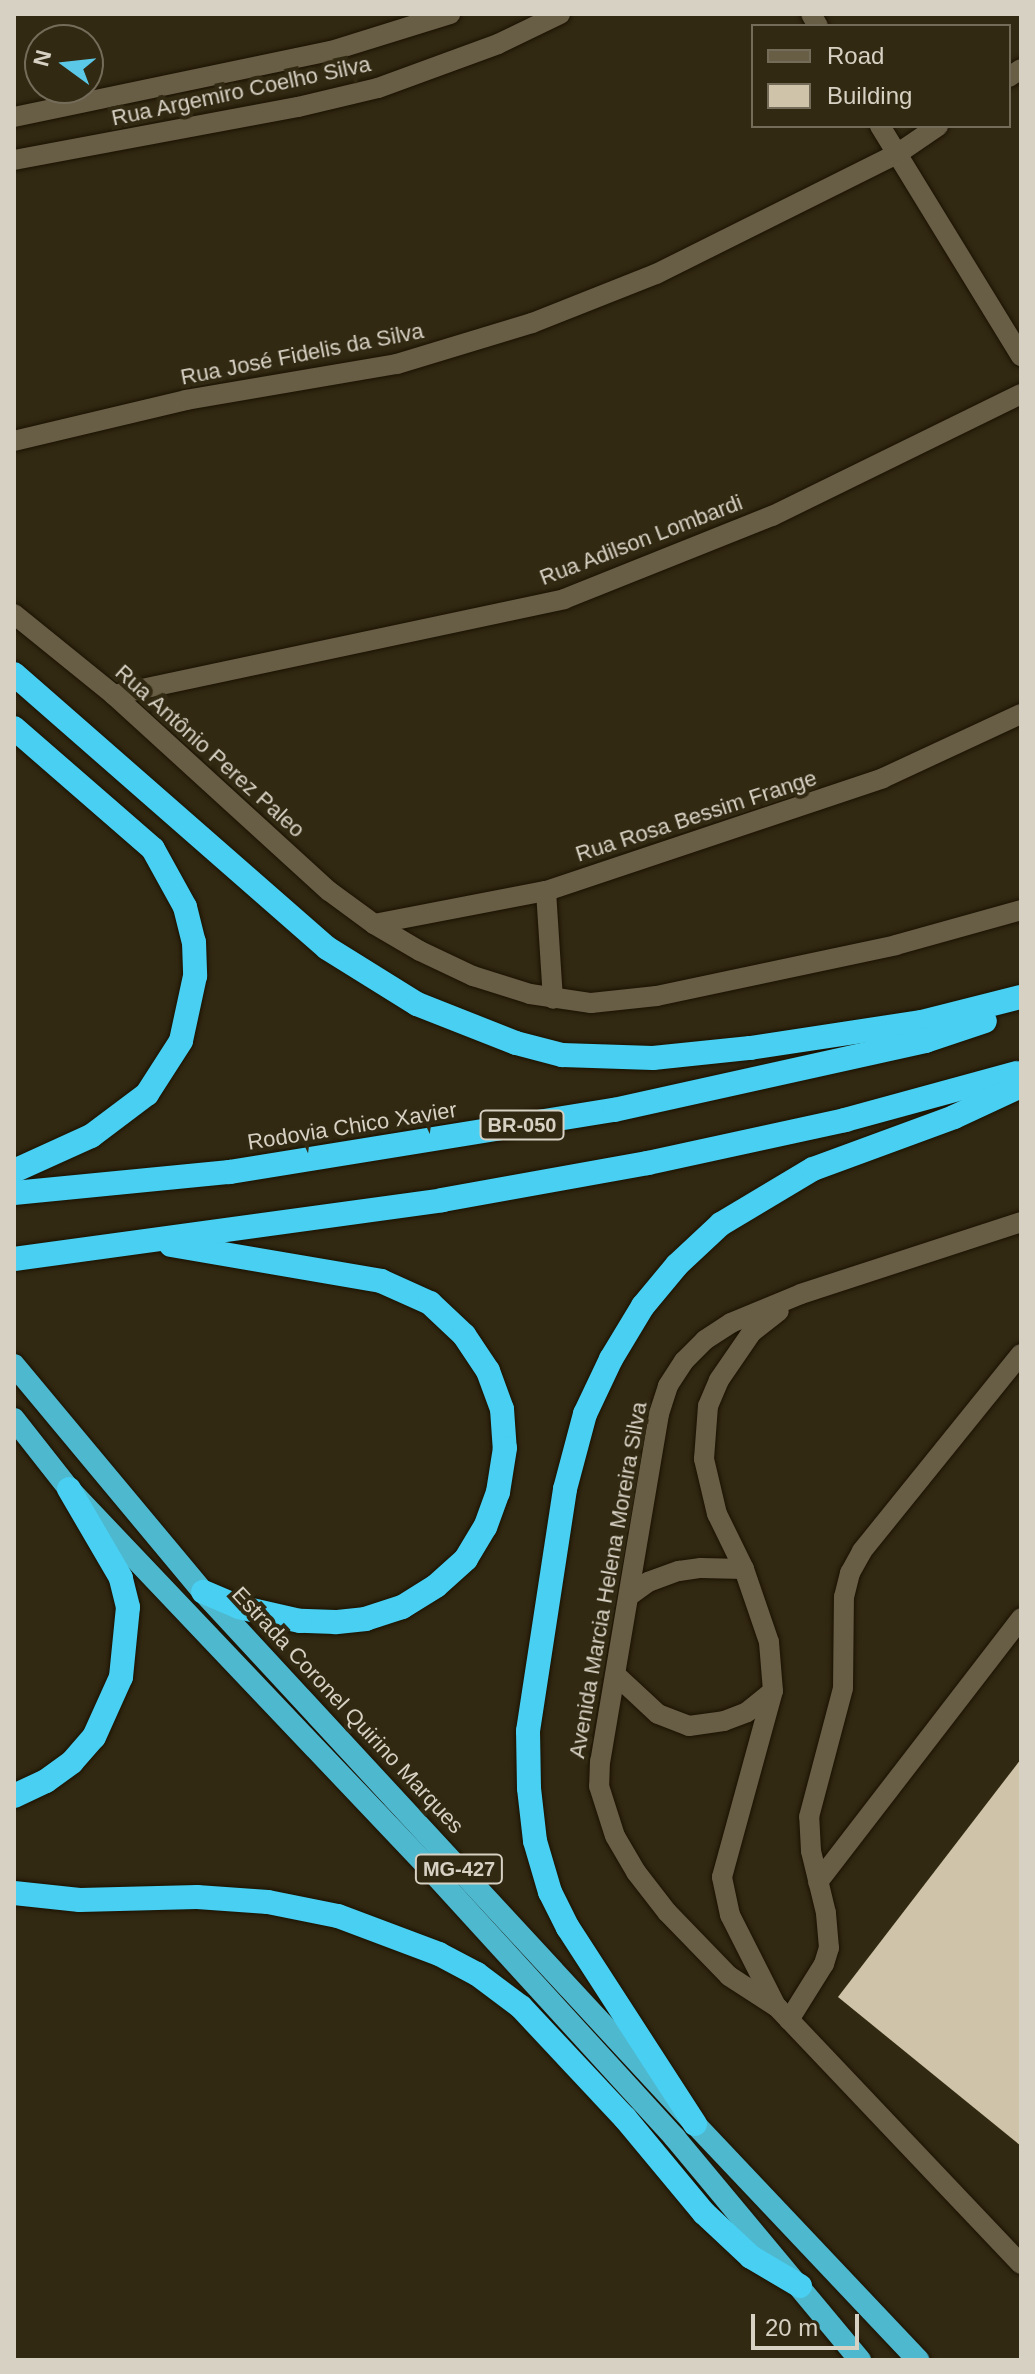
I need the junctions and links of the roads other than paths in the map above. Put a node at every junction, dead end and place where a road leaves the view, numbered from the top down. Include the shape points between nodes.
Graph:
1 (450, 14) edge
2 (560, 14) edge
3 (14, 117) edge
4 (881, 128) edge
5 (935, 128) edge
6 (897, 154) junction
7 (14, 160) edge
8 (1021, 356) edge
9 (1021, 394) edge
10 (14, 441) edge
11 (14, 614) edge
12 (14, 674) edge
13 (114, 695) junction
14 (1021, 714) edge
15 (14, 728) edge
16 (546, 891) junction
17 (1021, 910) edge
18 (374, 924) junction
19 (1021, 997) edge
20 (553, 999) junction
21 (1021, 1009) edge
22 (1021, 1072) edge
23 (1021, 1086) edge
24 (14, 1171) edge
25 (14, 1193) edge
26 (1021, 1222) edge
27 (144, 1241) junction
28 (19, 1258) edge
29 (801, 1294) junction
30 (1021, 1354) edge
31 (14, 1365) edge
32 (14, 1419) edge
33 (69, 1489) junction
34 (744, 1569) junction
35 (203, 1592) junction
36 (629, 1596) junction
37 (1021, 1618) edge
38 (616, 1675) junction
39 (773, 1691) junction
40 (14, 1796) edge
41 (818, 1882) junction
42 (14, 1893) edge
43 (783, 2014) junction
44 (695, 2124) junction
45 (1021, 2264) edge
46 (800, 2286) junction
47 (860, 2360) edge
48 (918, 2360) edge

1 - 3 street, Rua Argemiro Coelho Silva via 331,51
2 - 7 street, Rua Argemiro Coelho Silva via 498,44 378,88
4 - 6 street
5 - 6 street, Rua José Fidelis da Silva
6 - 8 street
6 - 10 street, Rua José Fidelis da Silva via 656,274 532,323 397,364 186,400
9 - 13 street, Rua Adilson Lombardi via 772,516 564,599
11 - 13 street, Rua Antônio Perez Paleo
12 - 19 highway via 327,948 417,1004 516,1043 562,1055 653,1058 922,1022
13 - 18 street, Rua Antônio Perez Paleo via 329,891
14 - 16 street, Rua Rosa Bessim Frange via 883,778
15 - 24 highway via 153,849 185,907 195,976 181,1041 147,1094 91,1136
16 - 18 street, Rua Rosa Bessim Frange
16 - 20 street
17 - 20 street, Rua Antônio Perez Paleo via 896,945 657,996 591,1003
18 - 20 street, Rua Antônio Perez Paleo via 473,976
21 - 25 highway, Rodovia Chico Xavier / BR-050 via 925,1041 614,1110 230,1172
22 - 27 highway via 845,1120 648,1163 442,1200
23 - 44 highway via 813,1169 721,1224 643,1306 585,1414 565,1489 528,1731 535,1841 550,1892 568,1928
26 - 29 street, Avenida Marcia Helena Moreira Silva
27 - 28 highway
27 - 35 highway via 381,1281 430,1303 464,1335 488,1371 502,1409 505,1448 498,1492 485,1527 466,1559 425,1593 366,1619 335,1622 239,1607
29 - 34 street, Avenida Marcia Helena Moreira Silva via 752,1332 708,1406 704,1459 709,1488
29 - 36 street, Avenida Marcia Helena Moreira Silva via 731,1323 705,1340 668,1386
30 - 41 street via 862,1551 850,1573 844,1597 843,1688 809,1817
31 - 35 highway, Estrada Coronel Quirino Marques / MG-427
32 - 33 highway, MG-427
33 - 40 highway via 121,1578 128,1607 121,1677 94,1737 72,1762
33 - 46 highway, MG-427 via 426,1865 675,2138
34 - 36 street via 679,1571 648,1582
34 - 39 street, Avenida Marcia Helena Moreira Silva via 769,1642
35 - 44 highway, Estrada Coronel Quirino Marques / MG-427
36 - 38 street, Avenida Marcia Helena Moreira Silva
37 - 41 street
38 - 39 street via 658,1714 689,1726 747,1712
38 - 43 street, Avenida Marcia Helena Moreira Silva via 599,1786 615,1836 667,1912 729,1976
39 - 43 street, Avenida Marcia Helena Moreira Silva via 722,1877 730,1915
41 - 43 street via 829,1948 824,1964
42 - 46 highway via 80,1900 197,1897 268,1902 338,1916 439,1954 521,2007 625,2118 704,2213 751,2257
43 - 45 street
44 - 48 highway, Estrada Coronel Quirino Marques / MG-427
46 - 47 highway, MG-427

